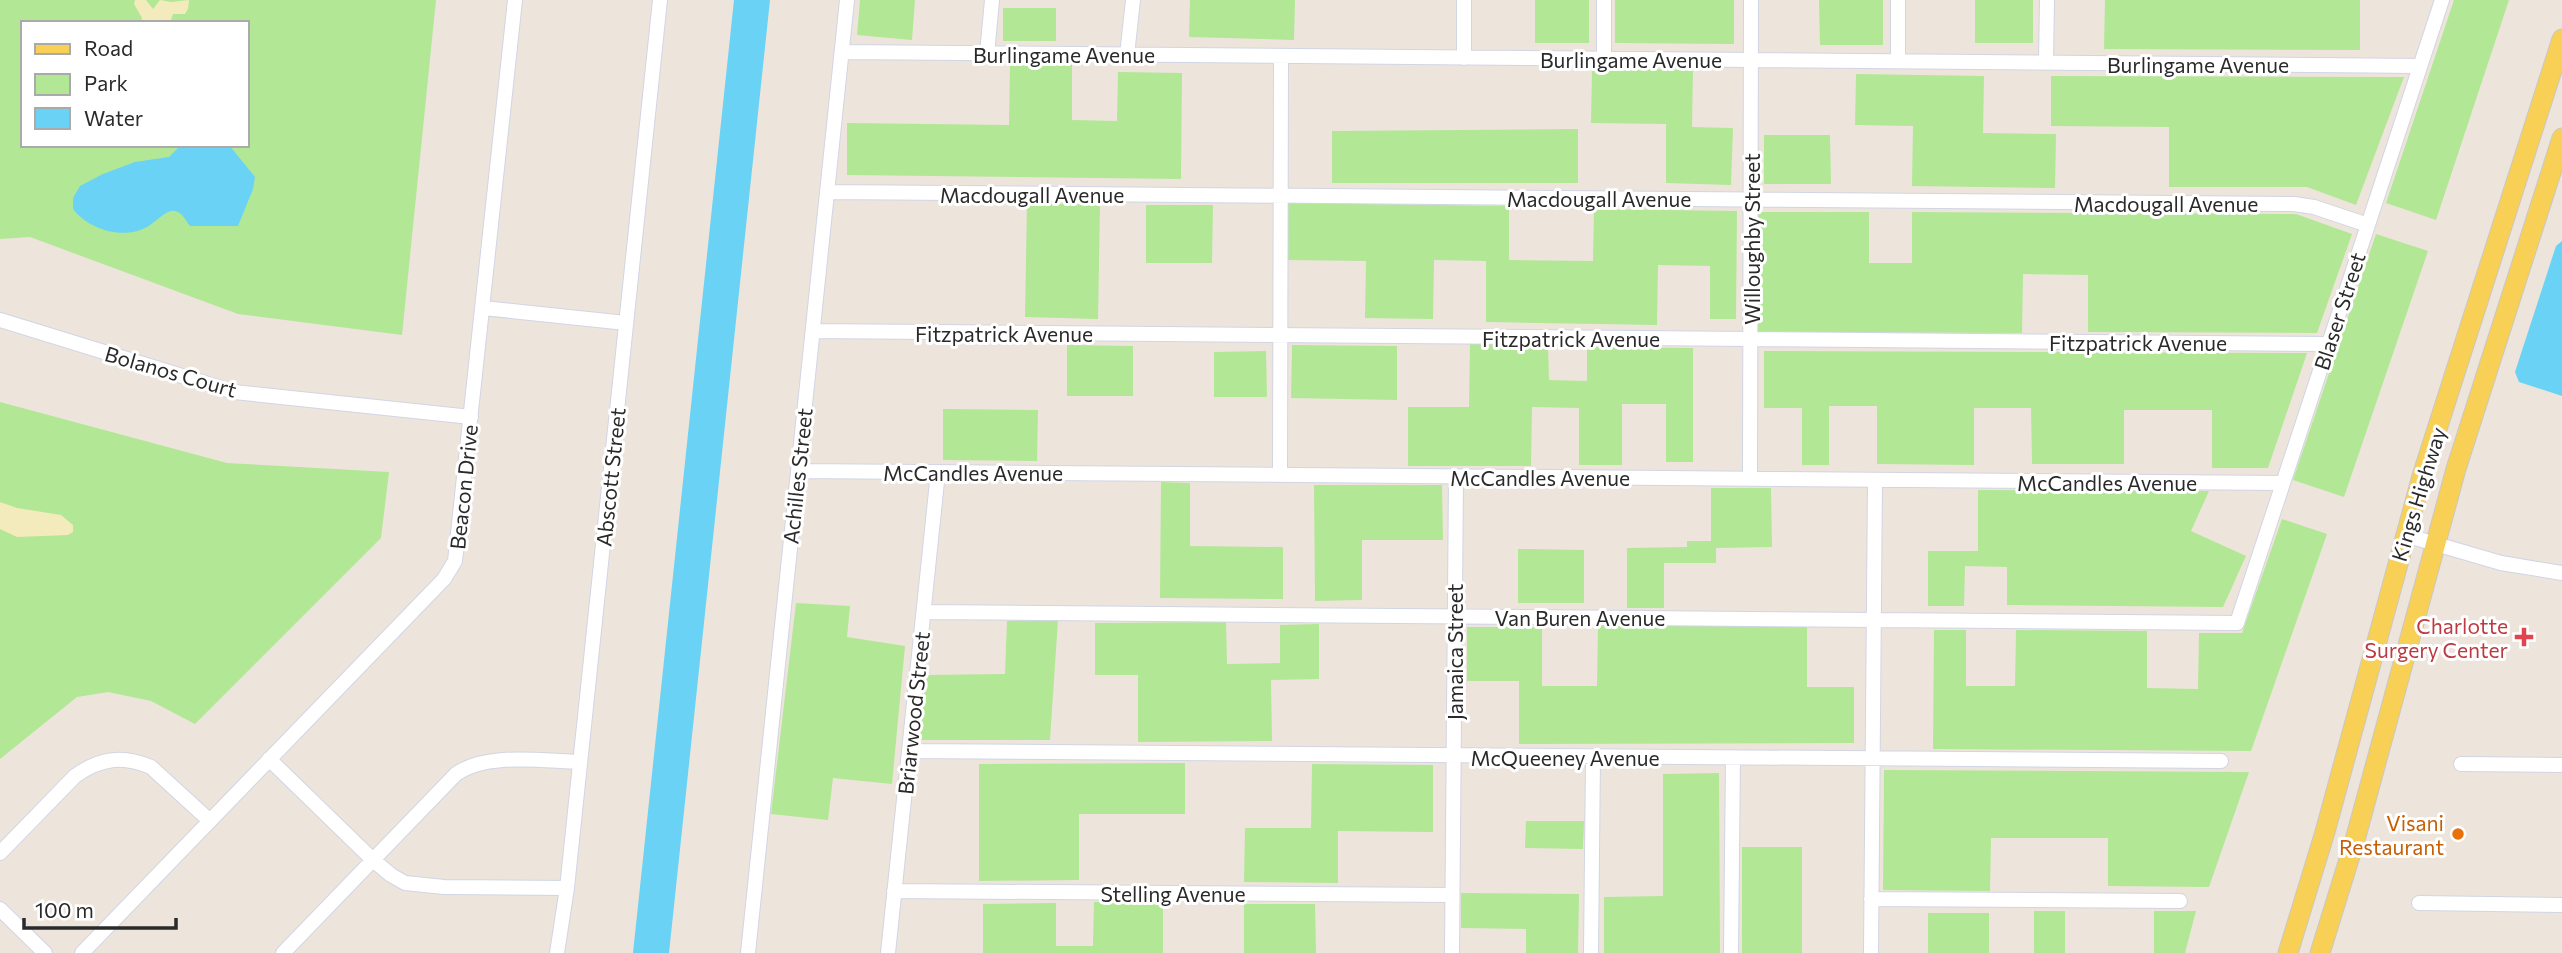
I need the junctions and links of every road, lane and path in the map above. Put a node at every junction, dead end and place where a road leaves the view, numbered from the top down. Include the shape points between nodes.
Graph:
1 (515, 0) edge
2 (660, 0) edge
3 (847, 0) edge
4 (992, 0) edge
5 (1133, 0) edge
6 (1464, 0) edge
7 (1604, 0) edge
8 (1751, 0) edge
9 (1898, 0) edge
10 (2047, 0) edge
11 (2442, 0) edge
12 (2562, 39) edge
13 (842, 52) junction
14 (987, 54) junction
15 (1127, 55) junction
16 (1281, 56) junction
17 (1464, 58) junction
18 (1604, 59) junction
19 (1751, 60) junction
20 (1898, 61) junction
21 (2046, 62) junction
22 (2420, 65) junction
23 (2562, 138) edge
24 (827, 192) junction
25 (1280, 196) junction
26 (1751, 200) junction
27 (2368, 225) junction
28 (482, 308) junction
29 (0, 320) edge
30 (626, 323) junction
31 (813, 331) junction
32 (1280, 335) junction
33 (1750, 339) junction
34 (2329, 344) junction
35 (471, 417) junction
36 (798, 471) junction
37 (938, 472) junction
38 (1280, 475) junction
39 (1455, 477) junction
40 (1750, 479) junction
41 (1875, 480) junction
42 (2283, 483) junction
43 (2405, 535) junction
44 (2435, 544) junction
45 (2562, 573) edge
46 (924, 612) junction
47 (1454, 616) junction
48 (1874, 620) junction
49 (2237, 623) joint
50 (909, 751) junction
51 (1453, 756) junction
52 (1593, 757) junction
53 (1733, 758) junction
54 (269, 759) junction
55 (1872, 759) junction
56 (2221, 761) dead end
57 (580, 762) junction
58 (2461, 764) dead end
59 (2562, 765) edge
60 (210, 821) junction
61 (0, 853) edge
62 (373, 860) junction
63 (567, 888) junction
64 (894, 891) junction
65 (1452, 895) junction
66 (1871, 899) junction
67 (2180, 901) dead end
68 (2419, 903) dead end
69 (2562, 905) edge
70 (0, 909) edge
71 (45, 953) edge
72 (82, 953) edge
73 (283, 953) edge
74 (557, 953) edge
75 (748, 953) edge
76 (888, 953) edge
77 (1452, 953) edge
78 (1591, 953) edge
79 (1731, 953) edge
80 (1871, 953) edge
81 (2288, 953) edge
82 (2320, 953) edge

1 - 28 street, Beacon Drive
2 - 30 street, Abscott Street
3 - 13 street, Achilles Street
4 - 14 street
5 - 15 street
6 - 17 street
7 - 18 street
8 - 19 street, Willoughby Street
9 - 20 street
10 - 21 street
11 - 22 street, Blaser Street
12 - 43 main road, Kings Highway
13 - 14 street, Burlingame Avenue
13 - 24 street, Achilles Street
14 - 15 street, Burlingame Avenue
15 - 16 street, Burlingame Avenue
16 - 17 street, Burlingame Avenue
16 - 25 street
17 - 18 street, Burlingame Avenue
18 - 19 street, Burlingame Avenue
19 - 20 street, Burlingame Avenue
19 - 26 street, Willoughby Street
20 - 21 street, Burlingame Avenue
21 - 22 street, Burlingame Avenue
22 - 27 street, Blaser Street
23 - 44 main road, Kings Highway
24 - 25 street, Macdougall Avenue
24 - 31 street, Achilles Street
25 - 26 street, Macdougall Avenue
25 - 32 street
26 - 27 street, Macdougall Avenue via 2294,204
26 - 33 street, Willoughby Street
27 - 34 street, Blaser Street
28 - 30 street
28 - 35 street, Beacon Drive
29 - 35 street, Bolanos Court via 234,392
30 - 57 street, Abscott Street
31 - 32 street, Fitzpatrick Avenue
31 - 36 street, Achilles Street
32 - 33 street, Fitzpatrick Avenue
32 - 38 street
33 - 34 street, Fitzpatrick Avenue
33 - 40 street, Willoughby Street
34 - 42 street, Blaser Street
35 - 54 street, Beacon Drive via 455,561 450,570
36 - 37 street, McCandles Avenue
36 - 75 street, Achilles Street
37 - 38 street, McCandles Avenue
37 - 46 street, Briarwood Street
38 - 39 street, McCandles Avenue
39 - 40 street, McCandles Avenue
39 - 47 street, Jamaica Street
40 - 41 street, McCandles Avenue
41 - 42 street, McCandles Avenue
41 - 48 street
42 - 49 street, Blaser Street
43 - 44 street
43 - 81 main road, Kings Highway via 2326,832
44 - 45 street via 2501,563
44 - 82 main road, Kings Highway
46 - 47 street, Van Buren Avenue
46 - 50 street, Briarwood Street
47 - 48 street, Van Buren Avenue
47 - 51 street, Jamaica Street
48 - 49 street, Van Buren Avenue
48 - 55 street
50 - 51 street, McQueeney Avenue
50 - 64 street, Briarwood Street
51 - 52 street, McQueeney Avenue
51 - 65 street, Jamaica Street
52 - 53 street, McQueeney Avenue
52 - 78 street
53 - 55 street, McQueeney Avenue
53 - 79 street
54 - 60 street, Beacon Drive
54 - 62 street
55 - 56 street, McQueeney Avenue
55 - 66 street
57 - 62 street via 468,765
57 - 63 street, Abscott Street
58 - 59 street
60 - 61 street via 151,767 115,759 75,776
60 - 72 street, Beacon Drive
62 - 63 street via 405,883 427,887
62 - 73 street
63 - 74 street, Abscott Street
64 - 65 street, Stelling Avenue
64 - 76 street, Briarwood Street
65 - 77 street, Jamaica Street
66 - 67 street
66 - 80 street
68 - 69 street
70 - 71 street

